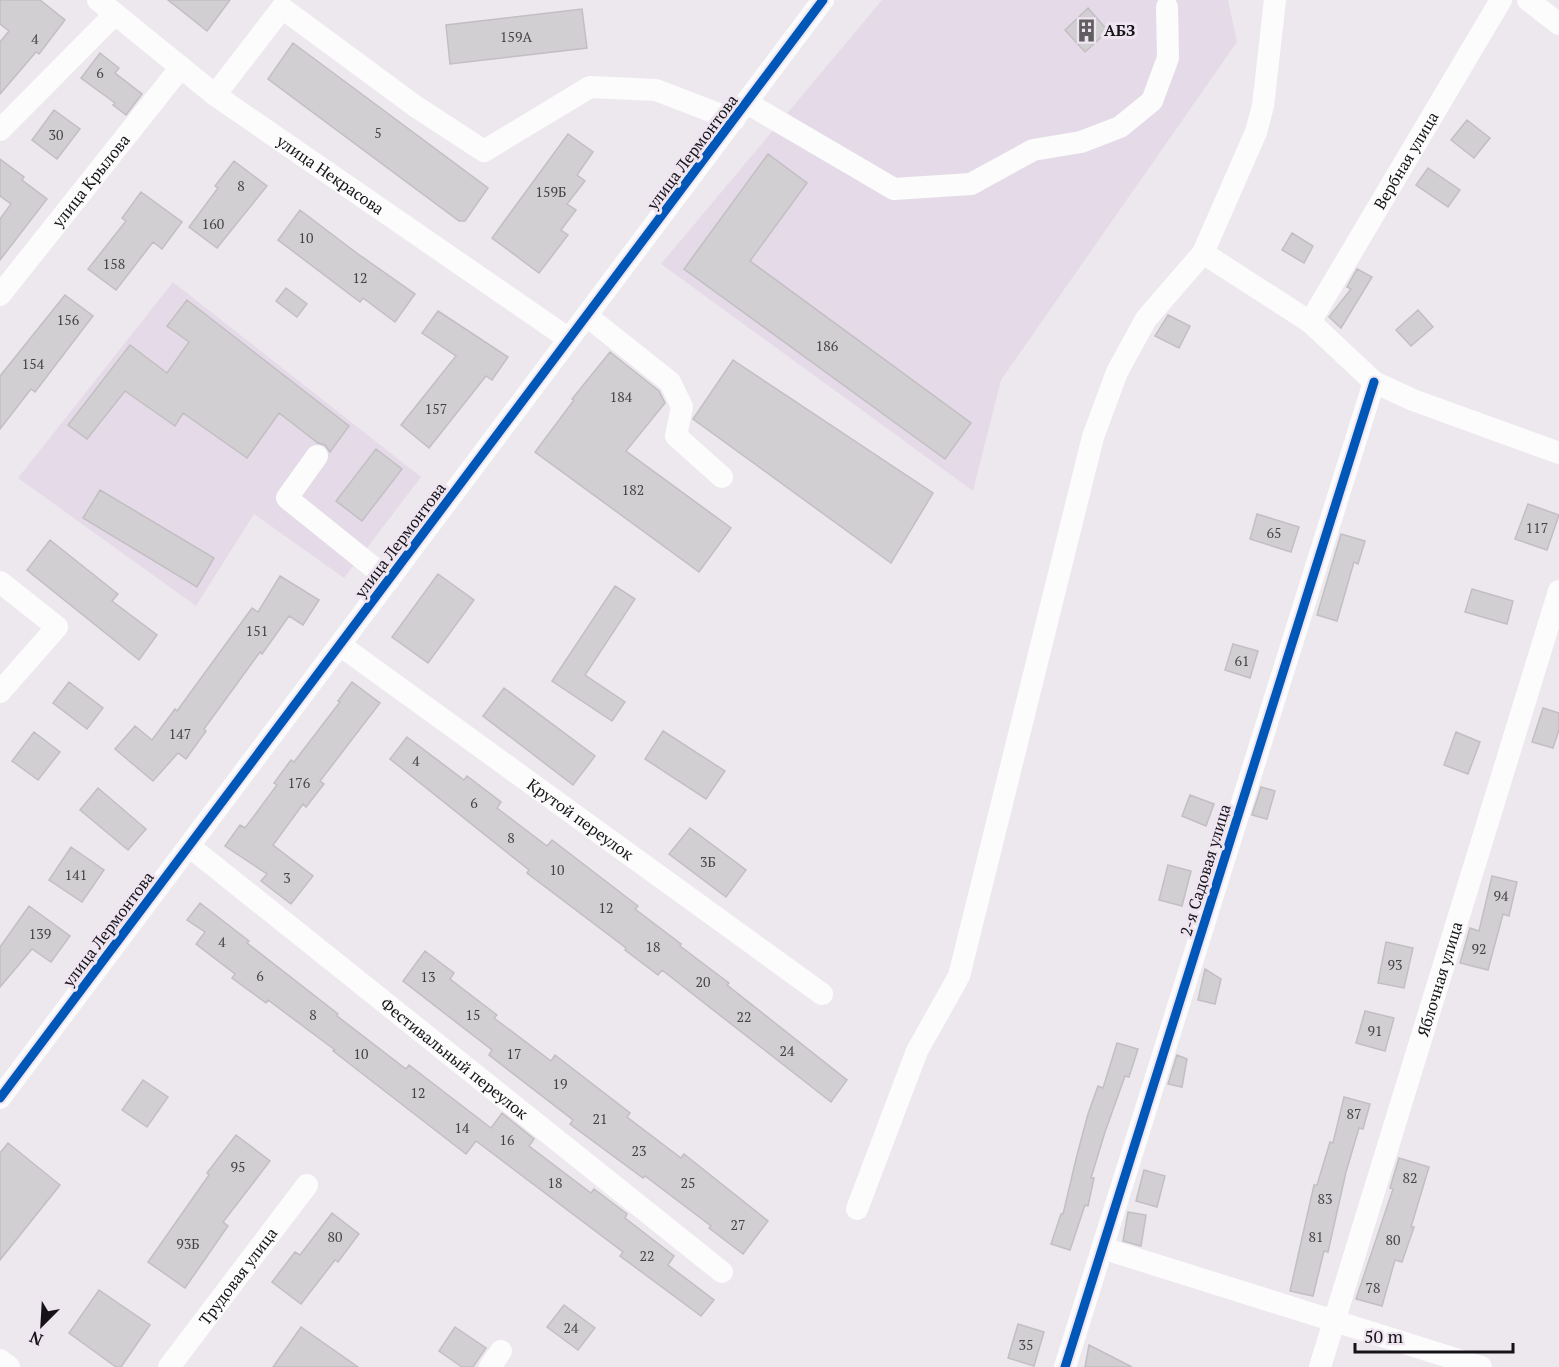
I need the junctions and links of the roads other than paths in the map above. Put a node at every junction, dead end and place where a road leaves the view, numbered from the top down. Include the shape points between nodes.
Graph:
1 (823, 0) edge
2 (1275, 0) edge
3 (1502, 0) edge
4 (1528, 0) edge
5 (276, 4) edge
6 (107, 7) edge
7 (1167, 7) dead end
8 (1559, 24) edge
9 (181, 67) junction
10 (215, 95) junction
11 (740, 112) junction
12 (0, 130) edge
13 (1203, 253) junction
14 (0, 295) edge
15 (587, 316) junction
16 (1310, 322) junction
17 (569, 339) junction
18 (1374, 382) junction
19 (1559, 453) edge
20 (317, 456) dead end
21 (722, 477) dead end
22 (389, 580) junction
23 (0, 582) edge
24 (1559, 591) edge
25 (340, 645) junction
26 (0, 692) edge
27 (189, 846) junction
28 (822, 994) dead end
29 (0, 1098) edge
30 (307, 1185) dead end
31 (857, 1209) dead end
32 (1102, 1248) junction
33 (722, 1272) dead end
34 (1334, 1321) junction
35 (0, 1360) edge
36 (9, 1367) edge
37 (169, 1367) edge
38 (1065, 1367) edge
39 (1320, 1367) edge
40 (1481, 1367) edge

1 - 11 street, улица Лермонтова
2 - 13 street via 1263,106 1256,132
3 - 16 street, Вербная улица
4 - 8 street
5 - 10 street
5 - 11 street via 484,152 590,87 656,90
6 - 9 street, улица Некрасова
6 - 12 street
7 - 11 street via 1168,58 1152,101 1119,127 1081,142 1033,150 970,184 894,189
9 - 10 street, улица Некрасова
9 - 14 street, улица Крылова
10 - 17 street, улица Некрасова
11 - 15 street, улица Лермонтова
13 - 16 street
13 - 31 street via 1146,319 1117,372 1093,437 959,976 917,1051
15 - 17 street, улица Лермонтова
15 - 21 street via 670,382 682,407 676,436
16 - 18 street
17 - 22 street, улица Лермонтова
18 - 19 street
18 - 32 street, 2-я Садовая улица
20 - 22 street via 287,498
22 - 25 street, улица Лермонтова
23 - 26 street via 57,627
24 - 34 street, Яблочная улица
25 - 27 street, улица Лермонтова
25 - 28 street, Крутой переулок
27 - 29 street, улица Лермонтова
27 - 33 street, Фестивальный переулок
30 - 37 street, Трудовая улица
32 - 34 street
32 - 38 street, 2-я Садовая улица
34 - 39 street, Яблочная улица
34 - 40 street
35 - 36 street

